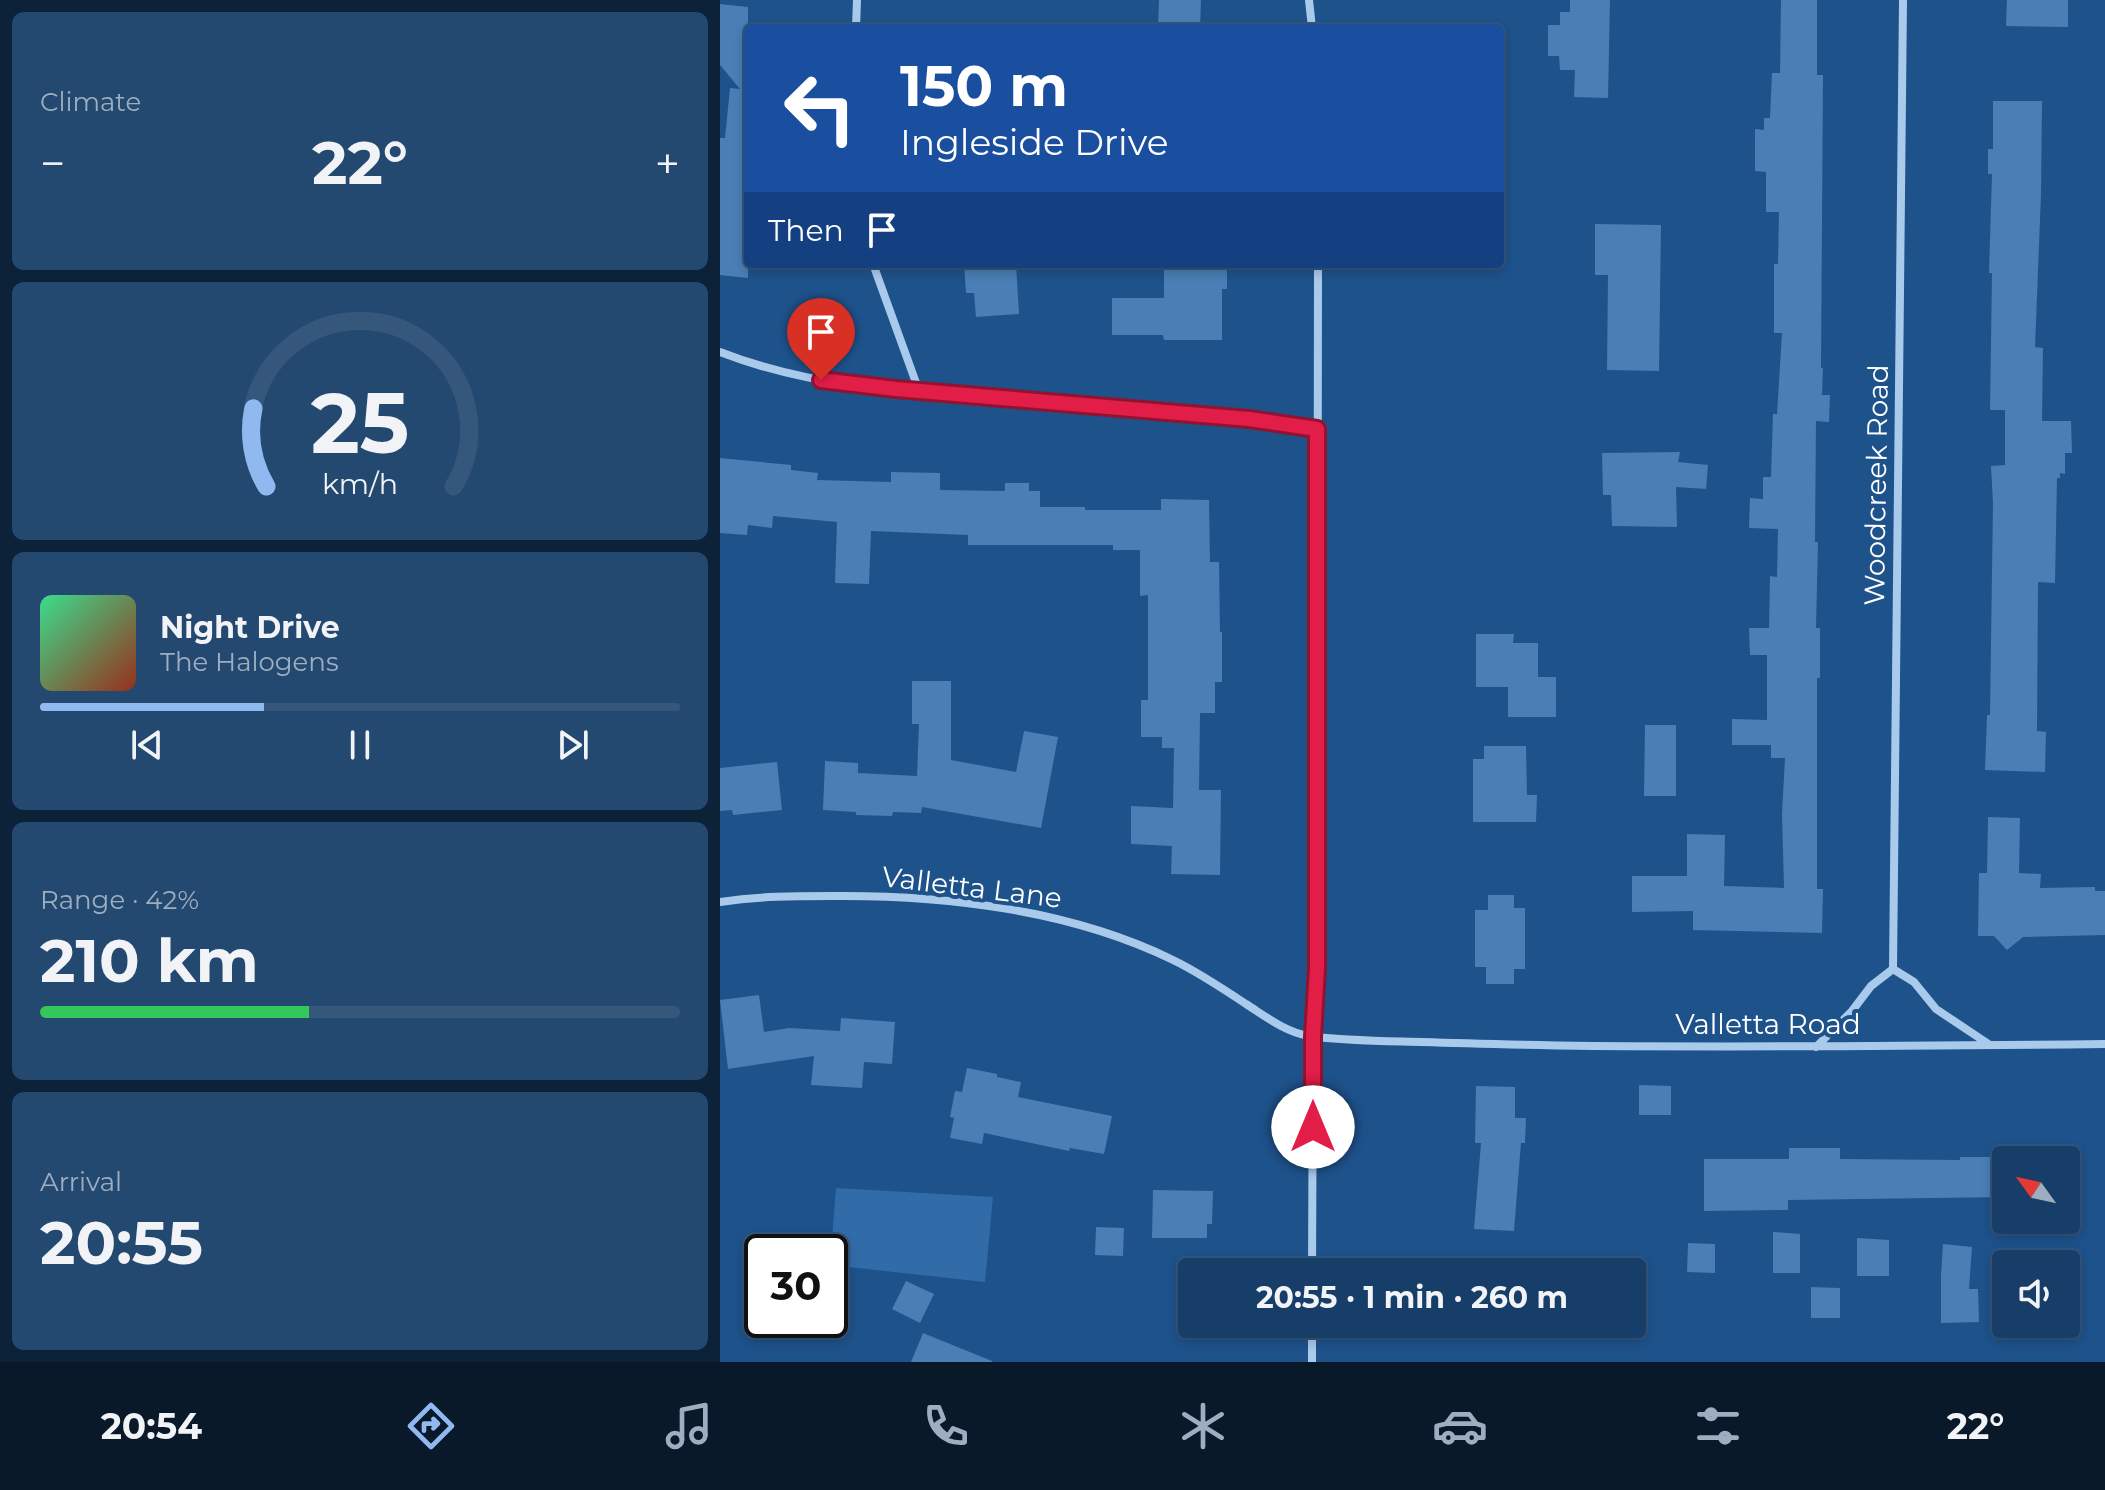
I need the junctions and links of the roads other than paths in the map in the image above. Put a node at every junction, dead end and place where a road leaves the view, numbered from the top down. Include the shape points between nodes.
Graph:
1 (857, 0) edge
2 (1309, 0) edge
3 (1903, 0) edge
4 (856, 24) edge
5 (1312, 24) edge
6 (874, 268) edge
7 (1318, 268) edge
8 (720, 352) edge
9 (919, 391) junction
10 (1317, 429) junction
11 (720, 902) edge
12 (1893, 969) junction
13 (1313, 1037) junction
14 (1431, 1043) joint
15 (2105, 1044) edge
16 (1990, 1045) junction
17 (1816, 1047) junction
18 (1312, 1258) edge
19 (1312, 1338) edge
20 (1312, 1362) edge

1 - 4 street
2 - 5 street
3 - 12 street, Woodcreek Road
6 - 9 street
7 - 10 street
8 - 9 street via 793,376
9 - 10 street
10 - 13 street
11 - 13 street, Valletta Lane via 756,896 890,896 1023,911 1172,959 1276,1023
12 - 16 street via 1914,982 1936,1009
12 - 17 street
13 - 14 street, Valletta Lane
13 - 18 street
14 - 17 street, Valletta Road
15 - 16 street, Valletta Road
16 - 17 street, Valletta Road
19 - 20 street

